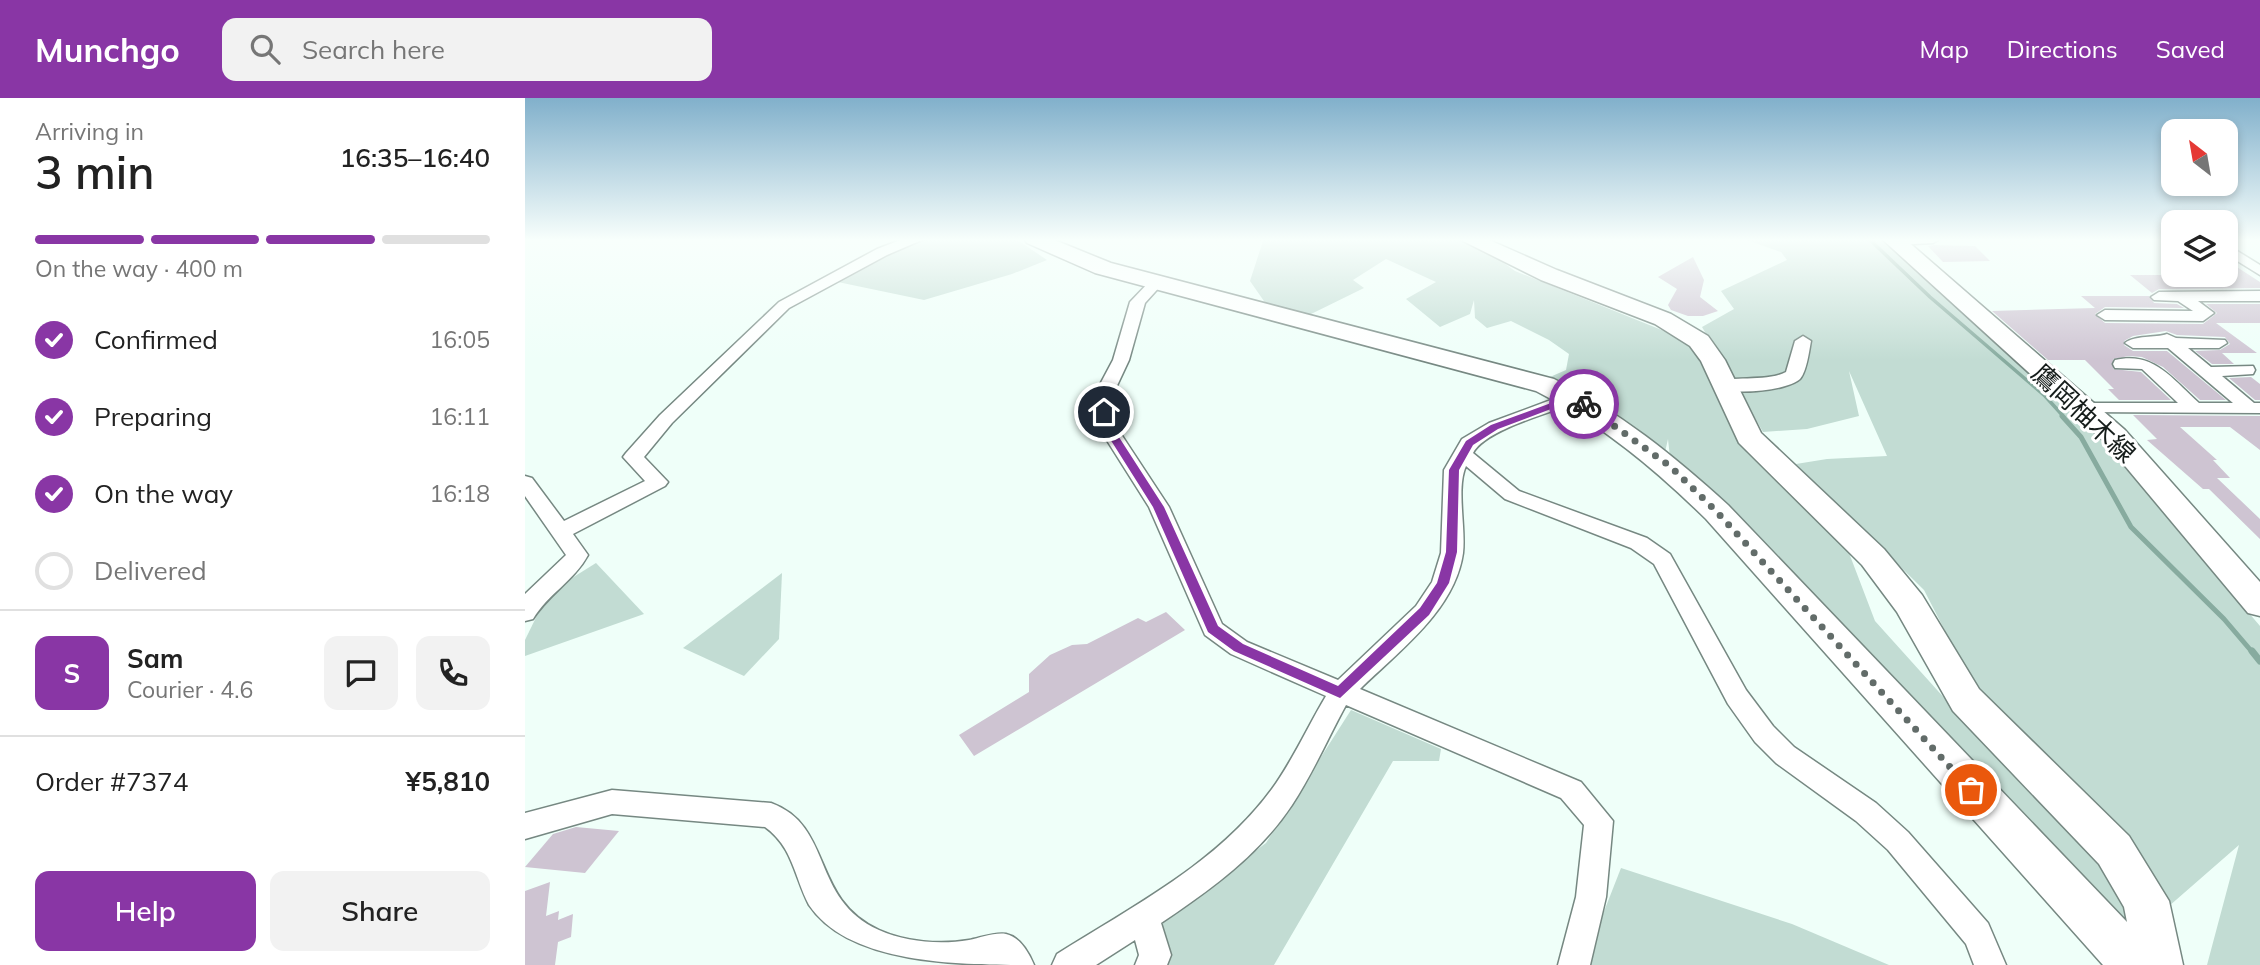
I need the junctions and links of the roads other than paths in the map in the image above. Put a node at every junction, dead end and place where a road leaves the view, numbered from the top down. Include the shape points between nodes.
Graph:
1 (832, 279) edge
2 (1148, 279) edge
3 (1560, 279) edge
4 (1938, 279) edge
5 (1157, 282) junction
6 (2260, 296) edge
7 (2159, 297) dead end
8 (2182, 297) junction
9 (2105, 316) dead end
10 (1803, 341) dead end
11 (2169, 341) junction
12 (2133, 343) dead end
13 (2219, 343) dead end
14 (2121, 364) dead end
15 (2247, 370) dead end
16 (2206, 372) junction
17 (1723, 385) junction
18 (1573, 398) junction
19 (2085, 408) junction
20 (2194, 408) junction
21 (2255, 408) edge
22 (1462, 453) junction
23 (525, 482) edge
24 (562, 531) junction
25 (2260, 604) edge
26 (525, 613) edge
27 (1340, 693) junction
28 (525, 826) edge
29 (1143, 916) junction
30 (1018, 965) edge
31 (1068, 965) edge
32 (1151, 965) edge
33 (1574, 965) edge
34 (1990, 965) edge
35 (2135, 965) edge
36 (2159, 965) edge

1 - 24 street via 772,315 633,457 658,482
2 - 5 street
3 - 17 street via 1684,329 1705,348
4 - 19 street, 鷹岡柚木線
5 - 18 street via 1508,373
5 - 27 street via 1138,302 1121,360 1105,392 1104,412 1110,431 1159,507 1213,629 1239,648
6 - 8 street
7 - 8 street
8 - 9 street via 2206,313
10 - 17 street via 1794,375 1785,381 1768,386
11 - 12 street
11 - 13 street
11 - 16 street
14 - 20 street via 2146,364
15 - 16 street
16 - 21 street
17 - 36 street via 1749,437 1893,579 1966,700 2114,850 2146,901
18 - 22 street via 1495,427 1469,443
18 - 35 street via 1671,467 1717,512
19 - 20 street
19 - 25 street, 鷹岡柚木線 via 2115,436
20 - 21 street
22 - 27 street via 1454,470 1452,552 1443,583 1424,611
22 - 34 street via 1512,495 1639,543 1662,558 1737,697 1763,734 1898,841 1977,934
23 - 24 street
24 - 26 street via 577,555 572,566
27 - 29 street via 1282,797 1247,838 1205,877
27 - 33 street via 1571,790 1599,821 1591,897
28 - 30 street via 613,802 771,815 789,826 804,850 827,908 855,935 893,950 946,958 1004,949
29 - 31 street
29 - 32 street via 1155,955

